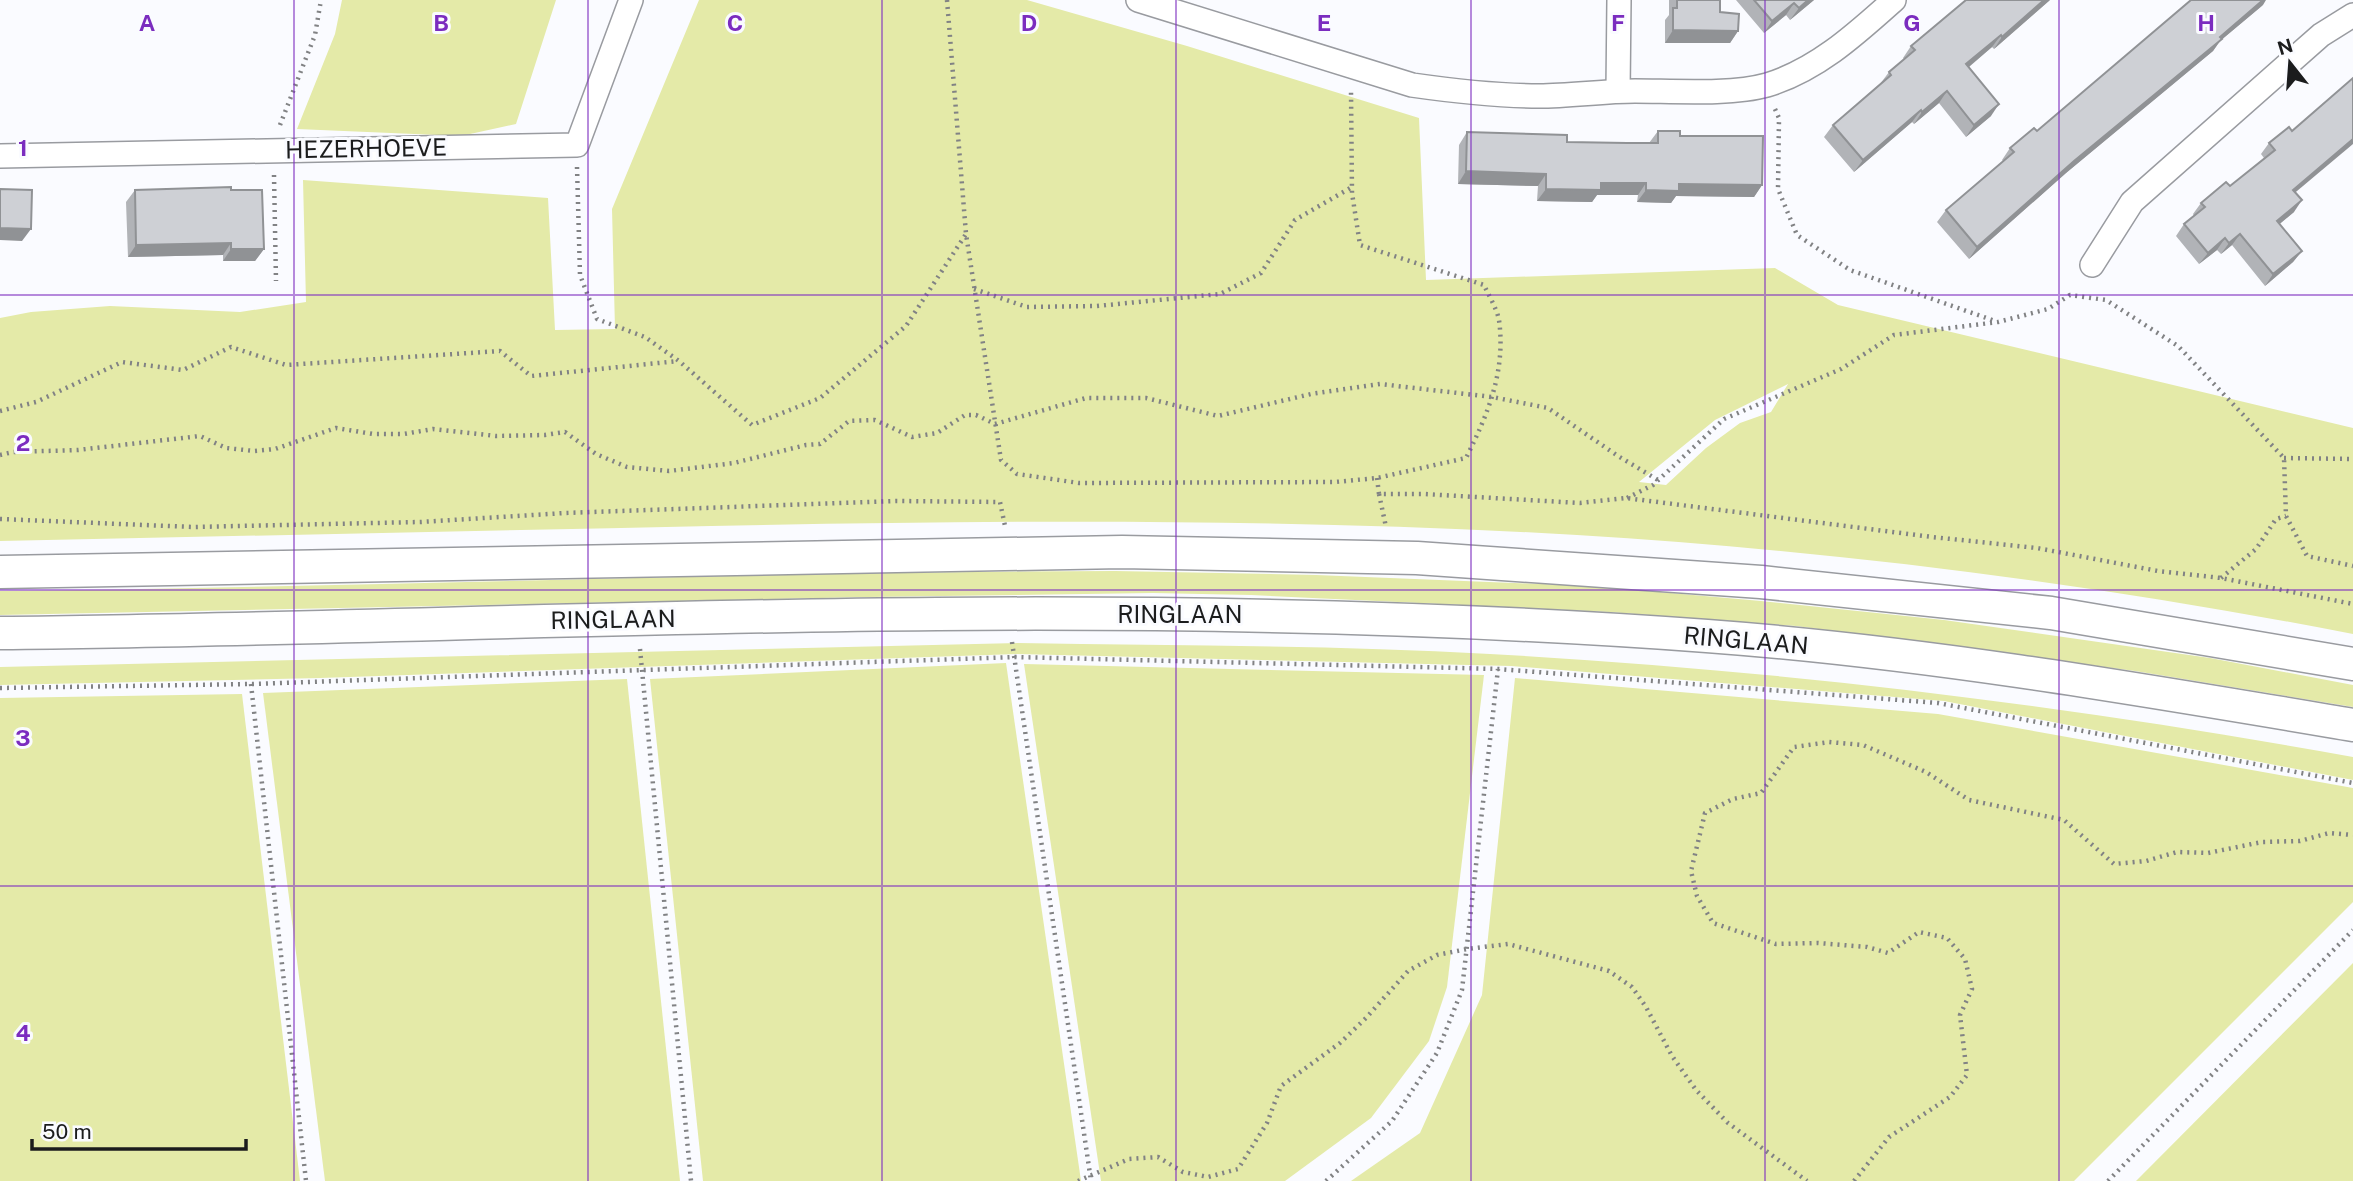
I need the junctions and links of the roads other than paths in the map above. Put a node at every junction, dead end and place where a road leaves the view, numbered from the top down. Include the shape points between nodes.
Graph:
1 (631, 0) edge
2 (1138, 0) edge
3 (1619, 0) edge
4 (1894, 0) edge
5 (2353, 15) edge
6 (1618, 91) junction
7 (0, 156) edge
8 (2092, 265) dead end
9 (0, 572) edge
10 (0, 633) edge
11 (2353, 664) edge
12 (2353, 725) edge

1 - 7 street, HEZERHOEVE via 577,145
2 - 6 street via 1412,85 1540,96
3 - 6 street
4 - 6 street via 1807,69 1766,86
5 - 8 street via 2321,35 2132,202
9 - 11 main road via 1122,552 1417,558 1761,582 2038,612
10 - 12 main road, RINGLAAN via 936,614 1228,614 1479,623 1711,636 1980,665

